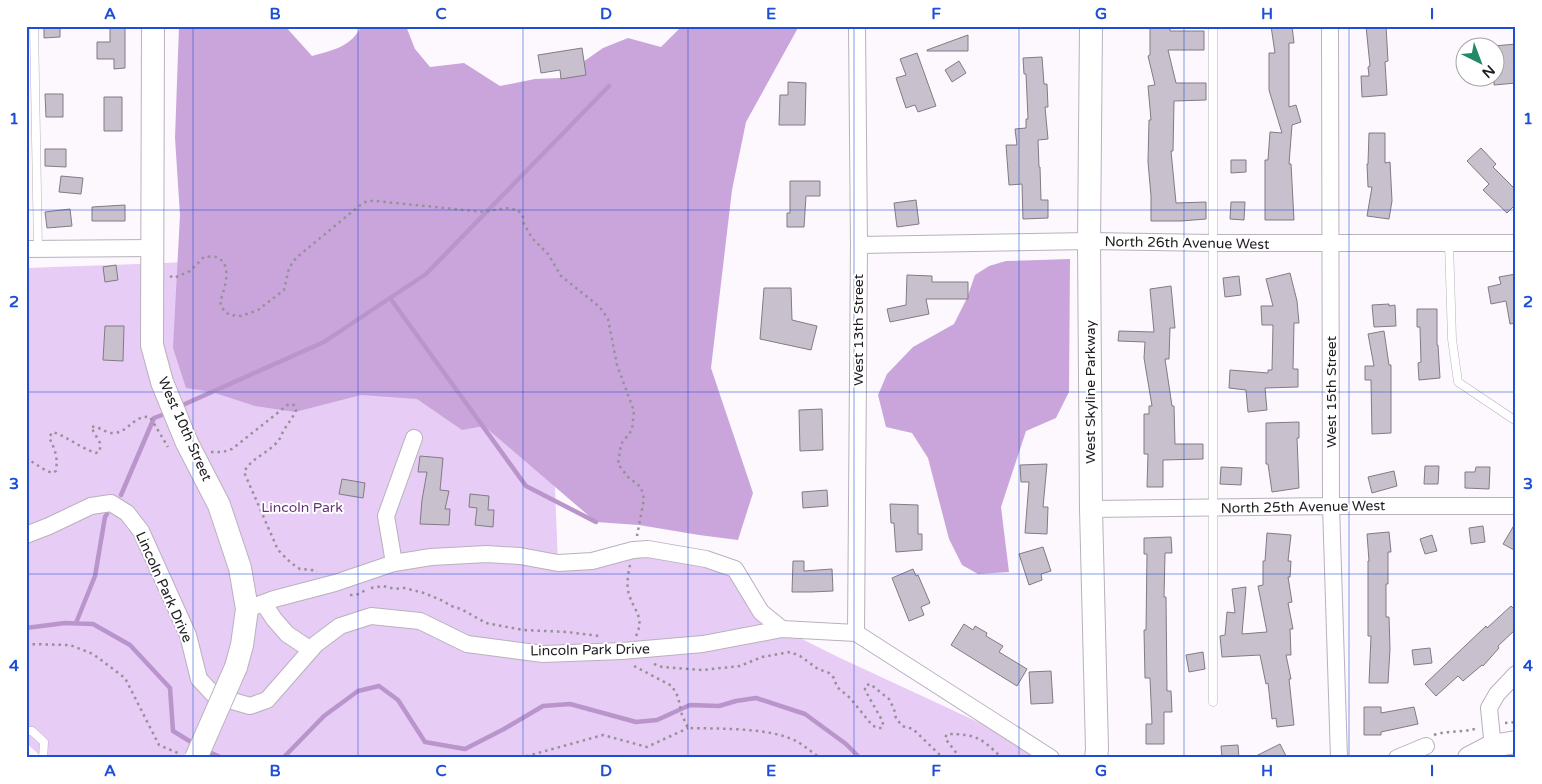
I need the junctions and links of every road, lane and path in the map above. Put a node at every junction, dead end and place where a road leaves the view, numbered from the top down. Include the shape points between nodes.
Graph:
1 (34, 26) edge
2 (153, 26) edge
3 (857, 26) edge
4 (1091, 26) edge
5 (1213, 26) edge
6 (1330, 26) edge
7 (1089, 241) junction
8 (1214, 243) junction
9 (1449, 243) junction
10 (1516, 243) edge
11 (1331, 244) junction
12 (859, 245) junction
13 (152, 248) junction
14 (32, 249) edge
15 (164, 274) dead end
16 (1516, 421) edge
17 (414, 438) dead end
18 (1331, 506) junction
19 (1516, 506) edge
20 (1212, 508) junction
21 (1091, 509) junction
22 (26, 535) edge
23 (633, 550) junction
24 (394, 564) junction
25 (256, 607) junction
26 (782, 629) junction
27 (856, 634) junction
28 (26, 644) edge
29 (311, 650) junction
30 (622, 651) junction
31 (1516, 674) edge
32 (1213, 702) dead end
33 (1516, 722) edge
34 (688, 728) junction
35 (26, 731) edge
36 (1427, 741) joint
37 (1516, 742) edge
38 (1492, 743) edge
39 (43, 758) edge
40 (186, 758) edge
41 (196, 758) edge
42 (520, 758) edge
43 (820, 758) edge
44 (960, 758) edge
45 (1002, 758) edge
46 (1051, 758) edge
47 (1096, 758) edge
48 (1338, 758) edge
49 (1397, 758) edge
50 (1469, 758) edge

1 - 14 lane
2 - 13 street, West 10th Street
3 - 12 street, West 13th Street
4 - 7 street, West Skyline Parkway
5 - 8 lane
6 - 11 street, West 15th Street
7 - 8 street, North 26th Avenue West
7 - 12 street, North 26th Avenue West
7 - 21 street, West Skyline Parkway
8 - 11 street, North 26th Avenue West
8 - 20 lane
9 - 10 street, North 26th Avenue West
9 - 11 street, North 26th Avenue West
9 - 16 lane via 1452,339 1458,382
11 - 18 street, West 15th Street
12 - 27 street, West 13th Street
13 - 14 street
13 - 25 street, West 10th Street via 152,345 162,382 187,443 219,505
15 - 23 path via 174,278 190,271 204,257 216,258 226,270 226,286 220,302 230,315 241,316 258,310 284,290 289,268 296,258 367,201 486,212 506,208 518,210 532,238 548,254 561,276 595,303 608,319 617,365 634,411 632,430 621,444 618,464 641,486 644,499
17 - 24 street via 386,516
18 - 19 street, North 25th Avenue West
18 - 20 street, North 25th Avenue West
18 - 48 street, West 15th Street
20 - 21 street, North 25th Avenue West
20 - 32 lane
21 - 47 street, West Skyline Parkway
22 - 29 street, Lincoln Park Drive via 91,506 111,503 127,513 141,531 188,635 200,679 215,696 250,706 267,700
23 - 24 street via 592,561 558,563 486,554 430,557
23 - 26 street via 648,549 706,559 735,569 761,612
23 - 30 path via 628,593 638,612 640,627 634,641
24 - 25 street
25 - 29 street
25 - 41 street, West 10th Street, bridge via 236,667
26 - 27 street, Lincoln Park Drive
26 - 30 street, Lincoln Park Drive via 703,644
27 - 46 street, Lincoln Park Drive
28 - 40 path via 70,645 93,654 125,678 159,745
29 - 30 street, Lincoln Park Drive via 340,626 371,616 420,620 467,644 543,654
30 - 34 path via 634,666 672,686
31 - 38 street via 1489,708
33 - 38 path
34 - 42 path via 647,747 603,735
34 - 43 path via 777,734 797,742
35 - 39 lane via 32,731 44,742
36 - 38 path via 1445,731 1470,730
36 - 49 street
37 - 38 street
38 - 50 street
44 - 45 path via 948,743 947,734 980,738

